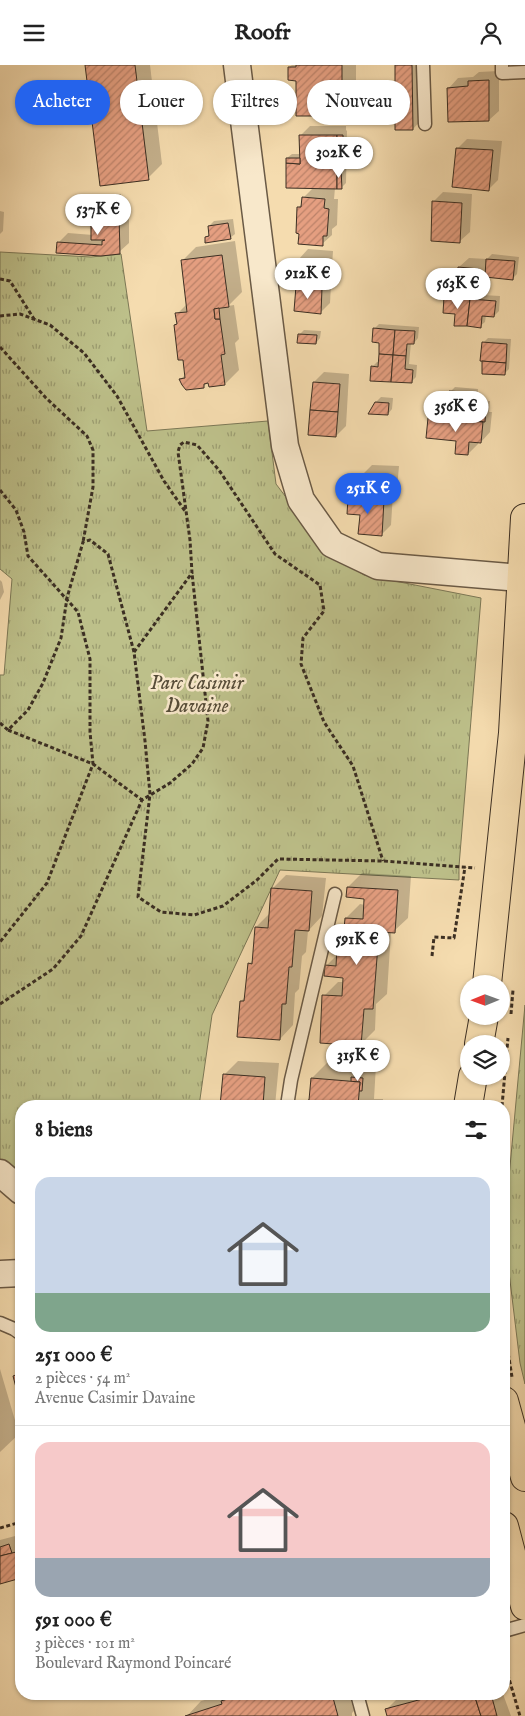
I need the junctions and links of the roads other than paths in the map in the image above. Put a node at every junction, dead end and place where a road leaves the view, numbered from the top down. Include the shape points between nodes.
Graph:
1 (238, 65) edge
2 (423, 65) edge
3 (502, 65) edge
4 (525, 73) edge
5 (425, 125) dead end
6 (525, 518) edge
7 (520, 578) junction
8 (335, 894) dead end
9 (488, 975) edge
10 (481, 1035) edge
11 (484, 1035) edge
12 (472, 1085) edge
13 (484, 1085) edge
14 (288, 1100) edge
15 (469, 1100) edge
16 (484, 1100) edge
17 (0, 1173) edge
18 (15, 1186) edge
19 (15, 1273) edge
20 (0, 1274) edge
21 (0, 1323) edge
22 (15, 1330) edge
23 (510, 1423) edge
24 (525, 1477) edge
25 (510, 1549) edge
26 (525, 1606) edge
27 (525, 1625) edge
28 (510, 1629) edge
29 (359, 1700) edge
30 (363, 1716) edge

1 - 7 street via 285,446 301,500 332,544 378,566
2 - 5 lane
3 - 4 lane via 502,73
6 - 7 main road
7 - 9 main road via 513,733
8 - 14 lane
10 - 11 main road via 484,1016
12 - 15 main road
13 - 16 main road
17 - 18 street
19 - 20 street
21 - 22 lane
23 - 24 main road
25 - 26 main road
27 - 28 lane
29 - 30 lane

